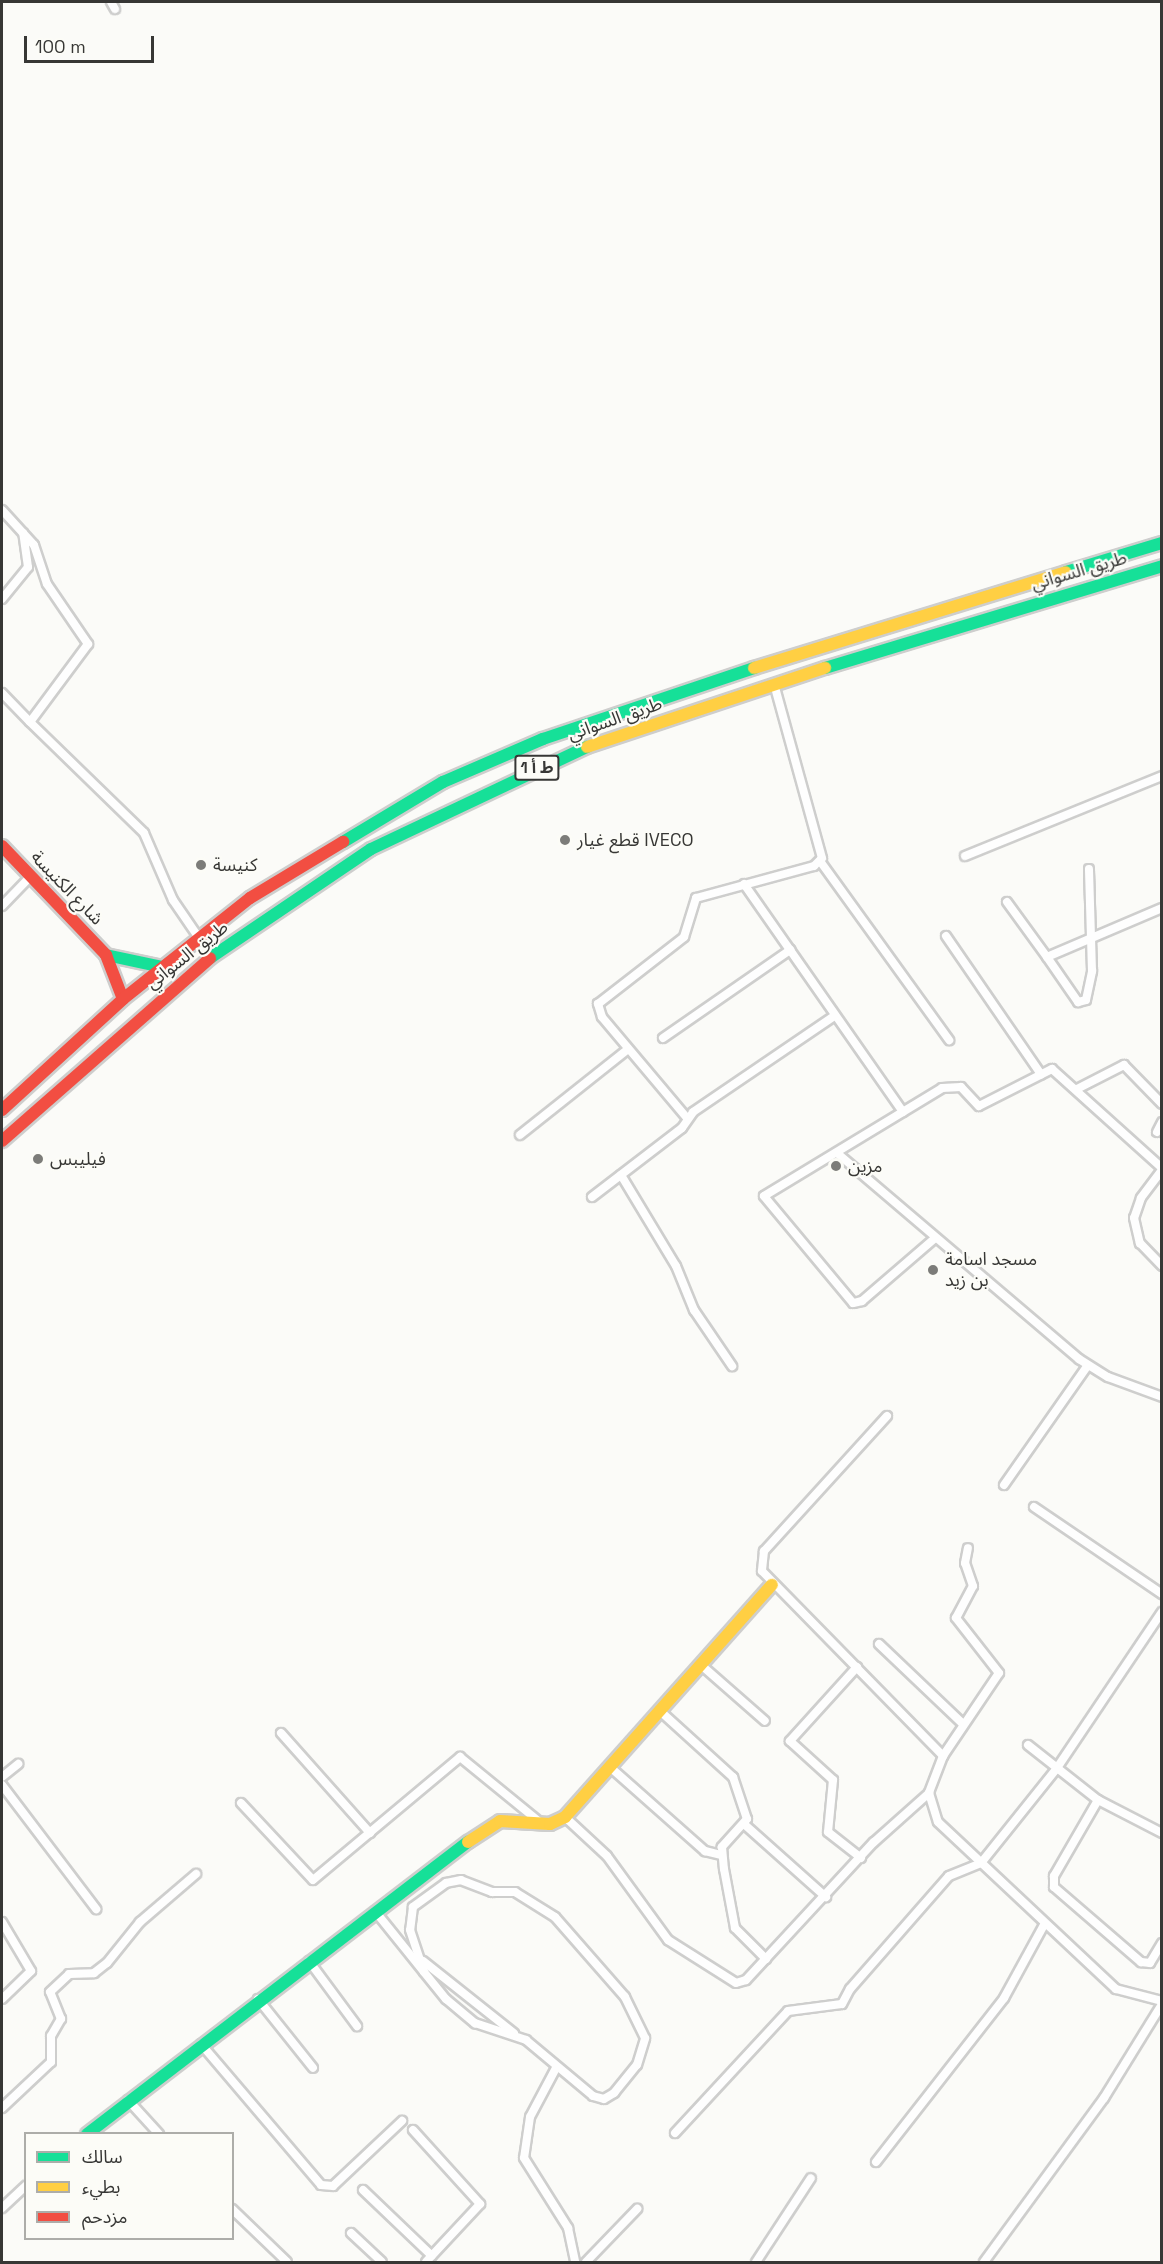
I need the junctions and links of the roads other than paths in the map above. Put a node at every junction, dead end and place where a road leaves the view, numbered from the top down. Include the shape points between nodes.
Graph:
1 (2, 510) edge
2 (23, 532) junction
3 (1161, 543) edge
4 (1161, 566) edge
5 (2, 599) edge
6 (776, 687) junction
7 (2, 693) edge
8 (30, 722) junction
9 (1161, 776) edge
10 (2, 846) edge
11 (965, 856) dead end
12 (820, 861) junction
13 (1089, 869) dead end
14 (31, 876) junction
15 (744, 884) junction
16 (1007, 902) dead end
17 (2, 906) edge
18 (1161, 908) edge
19 (946, 936) dead end
20 (200, 938) junction
21 (1090, 939) junction
22 (790, 950) junction
23 (106, 955) junction
24 (1047, 957) junction
25 (162, 967) junction
26 (123, 999) junction
27 (834, 1016) junction
28 (663, 1038) dead end
29 (949, 1040) dead end
30 (628, 1049) junction
31 (1041, 1074) junction
32 (1077, 1089) junction
33 (1161, 1104) edge
34 (2, 1110) edge
35 (903, 1112) junction
36 (687, 1118) junction
37 (1161, 1122) edge
38 (1157, 1132) dead end
39 (520, 1135) dead end
40 (2, 1141) edge
41 (837, 1153) junction
42 (1161, 1169) edge
43 (621, 1175) junction
44 (592, 1197) dead end
45 (934, 1239) junction
46 (1161, 1266) edge
47 (1088, 1365) junction
48 (732, 1366) dead end
49 (1161, 1398) edge
50 (887, 1416) dead end
51 (1004, 1485) dead end
52 (1035, 1507) dead end
53 (968, 1548) dead end
54 (772, 1585) junction
55 (1161, 1594) edge
56 (1161, 1612) edge
57 (879, 1644) dead end
58 (700, 1664) junction
59 (856, 1667) junction
60 (659, 1710) junction
61 (765, 1721) dead end
62 (963, 1724) junction
63 (281, 1733) dead end
64 (1028, 1745) dead end
65 (943, 1756) junction
66 (18, 1764) dead end
67 (610, 1767) junction
68 (1057, 1768) junction
69 (2, 1777) edge
70 (2, 1785) edge
71 (929, 1793) junction
72 (1098, 1800) junction
73 (241, 1803) dead end
74 (565, 1817) junction
75 (541, 1823) junction
76 (744, 1824) junction
77 (370, 1833) junction
78 (1161, 1833) edge
79 (721, 1855) junction
80 (861, 1858) junction
81 (981, 1863) junction
82 (196, 1874) dead end
83 (826, 1897) junction
84 (96, 1909) dead end
85 (375, 1911) junction
86 (2, 1922) edge
87 (1045, 1923) junction
88 (1161, 1943) edge
89 (766, 1959) junction
90 (309, 1961) junction
91 (423, 1961) junction
92 (424, 1972) junction
93 (2, 1999) edge
94 (258, 1999) junction
95 (1161, 2002) edge
96 (357, 2026) dead end
97 (514, 2033) junction
98 (201, 2044) junction
99 (314, 2068) dead end
100 (556, 2068) junction
101 (128, 2100) junction
102 (2, 2108) edge
103 (402, 2121) dead end
104 (413, 2130) dead end
105 (88, 2132) edge
106 (158, 2132) edge
107 (675, 2133) dead end
108 (876, 2162) dead end
109 (811, 2178) dead end
110 (24, 2188) edge
111 (363, 2190) dead end
112 (2, 2208) edge
113 (637, 2209) dead end
114 (234, 2211) edge
115 (351, 2234) dead end
116 (429, 2259) edge
117 (287, 2262) edge
118 (382, 2262) edge
119 (575, 2262) edge
120 (586, 2262) edge
121 (756, 2262) edge
122 (984, 2262) edge

1 - 2 street
2 - 5 street via 28,567
2 - 8 street via 34,545 46,584 88,644
3 - 20 main road, طريق السواني / ط أ 1 via 685,689 506,754 337,842
4 - 6 main road, طريق السواني / ط أ 1 via 989,615
6 - 12 street
6 - 40 main road, طريق السواني / ط أ 1 via 581,749 371,849 207,960
7 - 8 street
8 - 20 street via 144,833 173,900
9 - 11 street
10 - 14 main road, شارع الكنيسة
12 - 15 street
12 - 29 street
13 - 21 street
14 - 17 street
14 - 23 main road, شارع الكنيسة
15 - 22 street
15 - 30 street via 696,898 684,937 598,1004
16 - 24 street
18 - 21 street
19 - 31 street
20 - 25 main road, طريق السواني / ط أ 1
21 - 24 street
21 - 24 street via 1091,993 1086,1000 1078,1002
22 - 27 street
22 - 28 street
23 - 25 main road
23 - 26 main road, شارع الكنيسة
25 - 26 main road, طريق السواني / ط أ 1
26 - 34 main road, طريق السواني / ط أ 1
27 - 35 street
27 - 36 street
30 - 36 street
30 - 39 street
31 - 32 street via 1057,1071
31 - 35 street via 982,1105 949,1085
32 - 33 street via 1124,1065
32 - 42 street
35 - 41 street
36 - 43 street via 682,1128
37 - 38 street
41 - 45 street
41 - 45 street via 764,1196 853,1303 862,1301
42 - 46 street via 1134,1218 1140,1243
43 - 44 street
43 - 48 street via 676,1266 694,1310
45 - 47 street
47 - 49 street
47 - 51 street
50 - 54 street via 764,1551 760,1564
52 - 55 street
53 - 62 street via 965,1563 973,1586 956,1618 999,1673
54 - 58 main road
54 - 59 street
56 - 68 street
57 - 62 street
58 - 60 main road
58 - 61 street
59 - 65 street
59 - 80 street via 790,1741 833,1780 828,1832
60 - 67 main road
60 - 76 street via 733,1778 747,1813
62 - 65 street
63 - 77 street
64 - 68 street
65 - 71 street
66 - 69 street
67 - 74 main road
67 - 79 street via 705,1851
68 - 72 street
68 - 81 street
70 - 84 street
71 - 80 street
71 - 81 street via 938,1822
72 - 78 street
72 - 88 street via 1054,1876 1054,1887 1141,1962 1150,1963
73 - 77 street via 313,1880
74 - 75 main road
74 - 89 street via 607,1857 679,1949 736,1983
75 - 77 street via 460,1757
75 - 85 main road via 500,1821
76 - 79 street via 722,1847
76 - 83 street
79 - 89 street via 735,1928
80 - 83 street
81 - 87 street
81 - 107 street via 949,1876 850,1989 842,2004 788,2012
82 - 102 street via 140,1922 107,1964 94,1973 69,1974 50,1992 61,2019 51,2036 51,2062
83 - 89 street
85 - 90 main road
85 - 92 street
86 - 93 street via 31,1971
87 - 95 street via 1116,1989
87 - 108 street via 1004,1998
90 - 94 main road
90 - 96 street
91 - 92 street
91 - 97 street
91 - 100 street via 410,1930 410,1914 446,1883 461,1880 492,1892 508,1890 555,1917 625,1996 645,2038 637,2065 604,2099
92 - 97 street via 475,2023
94 - 98 main road
94 - 99 street
95 - 122 street via 1104,2098
97 - 100 street
98 - 101 main road
98 - 103 street via 321,2185 333,2186
100 - 119 street via 530,2117 524,2158 568,2228
101 - 105 main road
101 - 106 street
104 - 116 street via 480,2204
109 - 121 street
110 - 112 street
111 - 116 street
113 - 120 street
114 - 117 street
115 - 118 street

